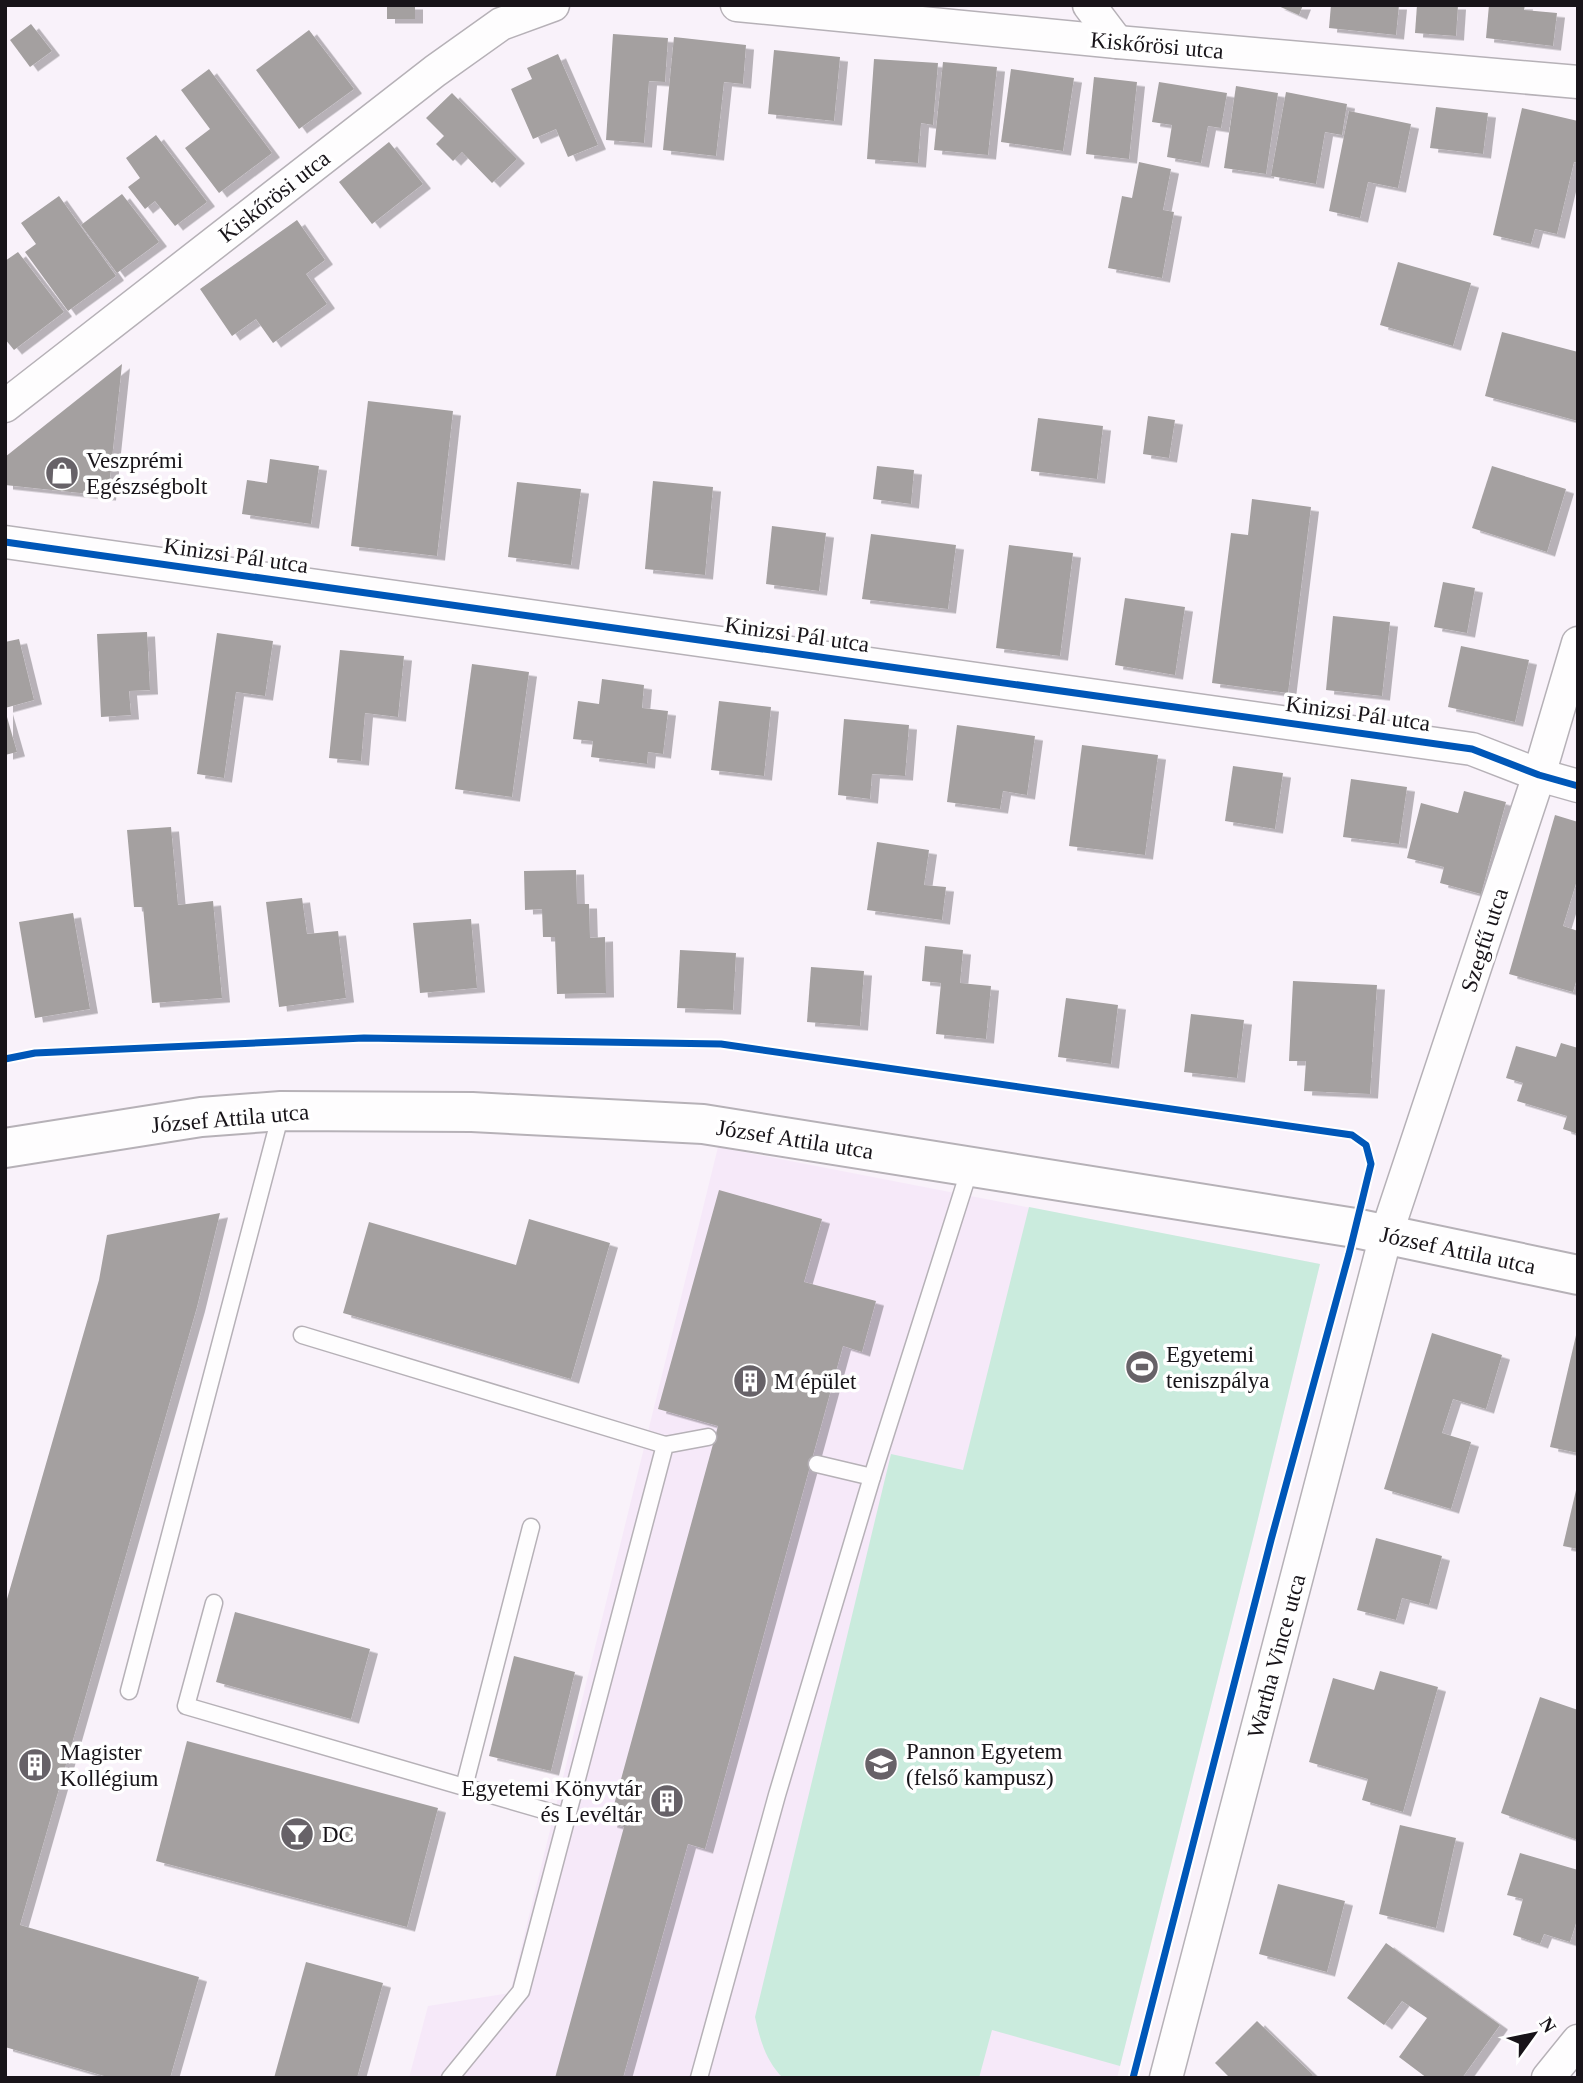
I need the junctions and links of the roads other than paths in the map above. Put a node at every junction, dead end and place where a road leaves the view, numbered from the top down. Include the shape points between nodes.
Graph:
1 (553, 5) edge
2 (737, 5) edge
3 (1089, 5) edge
4 (496, 15) edge
5 (1117, 41) junction
6 (1578, 82) edge
7 (5, 406) edge
8 (5, 541) edge
9 (1578, 643) edge
10 (1539, 775) junction
11 (1578, 786) edge
12 (282, 1111) junction
13 (5, 1148) edge
14 (970, 1168) junction
15 (1386, 1235) junction
16 (1578, 1275) edge
17 (302, 1335) dead end
18 (708, 1437) dead end
19 (665, 1445) junction
20 (817, 1464) dead end
21 (872, 1477) junction
22 (531, 1527) dead end
23 (214, 1603) dead end
24 (129, 1691) dead end
25 (464, 1787) junction
26 (567, 1817) junction
27 (1578, 2041) edge
28 (450, 2078) edge
29 (699, 2078) edge
30 (1167, 2078) edge
31 (1548, 2078) edge

1 - 4 street, Kiskőrösi utca
2 - 5 street, Kiskőrösi utca
3 - 5 street
4 - 7 street, Kiskőrösi utca via 435,71
5 - 6 street, Kiskőrösi utca
8 - 10 street, Kinizsi Pál utca via 1472,749
9 - 10 street, Szegfű utca
10 - 11 street, Kinizsi Pál utca
10 - 15 street, Szegfű utca
12 - 13 street, József Attila utca via 201,1117
12 - 14 street, József Attila utca via 472,1112 703,1124
12 - 24 lane
14 - 15 street, József Attila utca
14 - 21 lane
15 - 16 street, József Attila utca
15 - 30 street, Wartha Vince utca
17 - 19 lane
18 - 19 lane
19 - 26 lane
20 - 21 lane
21 - 29 lane
22 - 25 lane
23 - 25 lane via 186,1706
25 - 26 lane
26 - 28 lane via 521,1991
27 - 31 street

